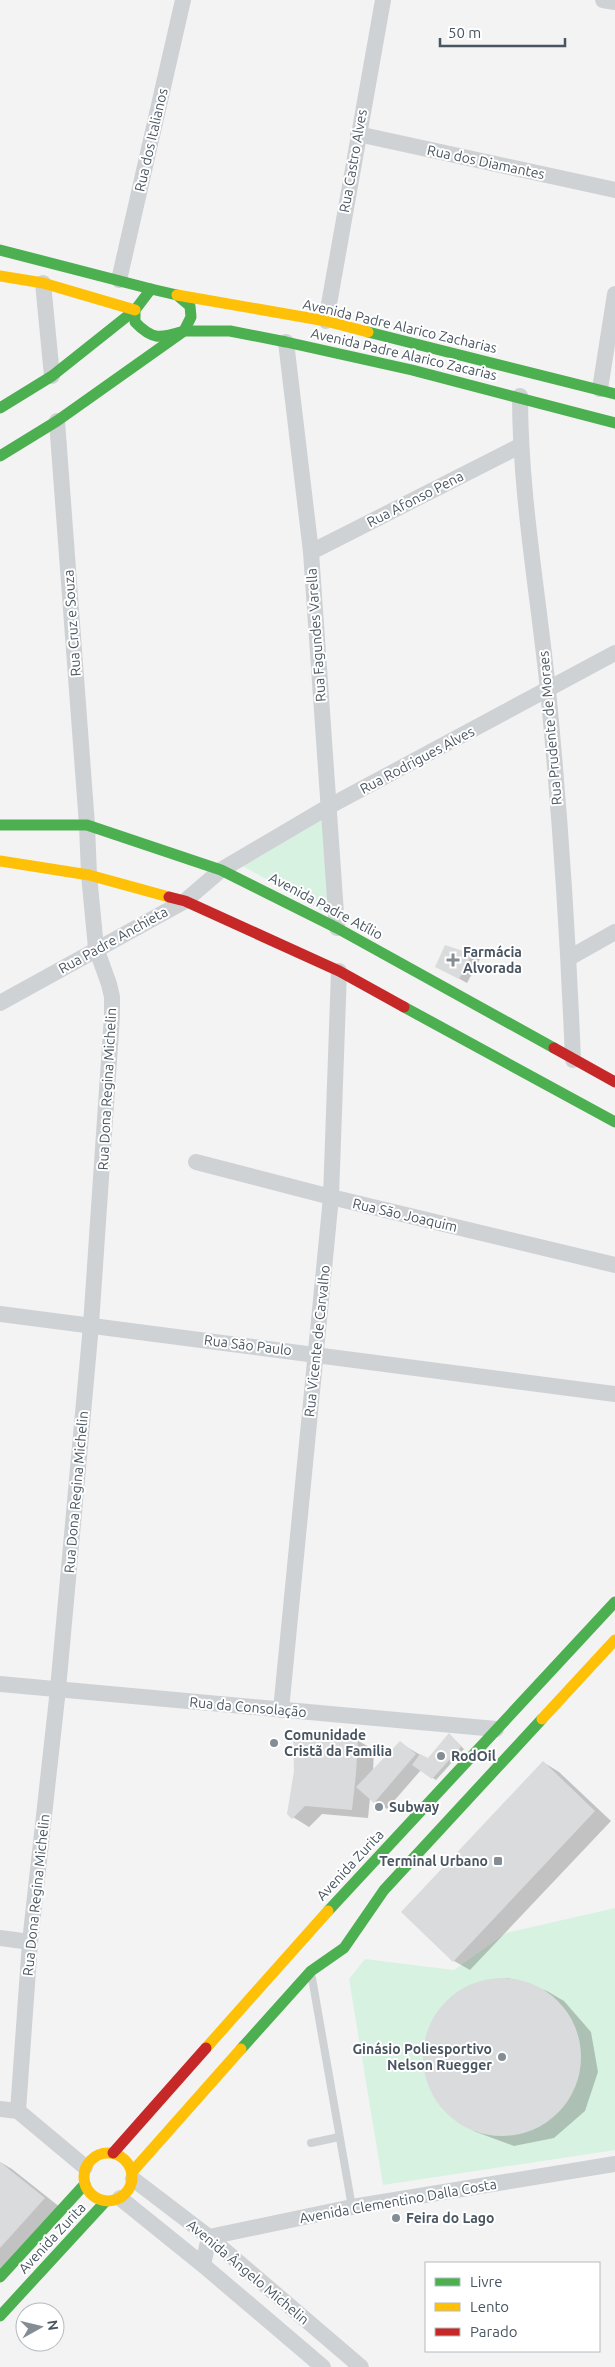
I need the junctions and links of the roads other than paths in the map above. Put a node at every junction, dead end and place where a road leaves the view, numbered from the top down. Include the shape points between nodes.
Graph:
1 (183, 0) edge
2 (383, 0) edge
3 (604, 0) edge
4 (615, 2) edge
5 (358, 134) junction
6 (615, 190) edge
7 (0, 250) edge
8 (0, 276) edge
9 (119, 280) junction
10 (43, 283) junction
11 (151, 289) junction
12 (615, 294) edge
13 (177, 295) junction
14 (135, 310) junction
15 (326, 322) junction
16 (184, 331) junction
17 (286, 342) junction
18 (52, 376) junction
19 (607, 392) edge
20 (520, 396) junction
21 (0, 408) edge
22 (57, 421) junction
23 (615, 423) edge
24 (520, 446) junction
25 (0, 456) edge
26 (311, 552) junction
27 (615, 653) edge
28 (548, 691) junction
29 (328, 806) junction
30 (0, 825) edge
31 (87, 825) junction
32 (0, 861) edge
33 (221, 870) junction
34 (88, 875) junction
35 (185, 901) junction
36 (337, 928) junction
37 (615, 932) edge
38 (96, 948) junction
39 (569, 958) junction
40 (339, 971) junction
41 (0, 1003) edge
42 (573, 1060) junction
43 (615, 1082) edge
44 (615, 1122) edge
45 (196, 1162) dead end
46 (331, 1198) junction
47 (615, 1265) edge
48 (0, 1314) edge
49 (92, 1325) junction
50 (316, 1354) junction
51 (615, 1394) edge
52 (615, 1602) edge
53 (615, 1640) edge
54 (0, 1684) edge
55 (58, 1689) junction
56 (282, 1710) junction
57 (496, 1728) junction
58 (0, 1938) edge
59 (30, 1942) junction
60 (311, 1971) junction
61 (0, 2109) edge
62 (18, 2111) junction
63 (339, 2138) junction
64 (311, 2143) dead end
65 (113, 2153) junction
66 (615, 2164) edge
67 (132, 2175) junction
68 (85, 2176) junction
69 (113, 2200) junction
70 (352, 2207) junction
71 (209, 2237) junction
72 (203, 2265) junction
73 (0, 2277) edge
74 (0, 2316) edge
75 (323, 2367) edge
76 (360, 2367) edge

1 - 9 street, Rua dos Italianos
2 - 5 street, Rua Castro Alves
3 - 4 street
5 - 6 street, Rua dos Diamantes
5 - 15 street, Rua Castro Alves
7 - 9 street
8 - 10 street
9 - 11 street
10 - 14 street
10 - 18 street
11 - 13 street
11 - 14 street
12 - 19 street
13 - 15 street, Avenida Padre Alarico Zacharias
13 - 16 street via 190,306 191,317
14 - 16 street via 135,322 147,336 159,338
14 - 18 street
15 - 19 street, Avenida Padre Alarico Zacharias
16 - 17 street, Avenida Padre Alarico Zacarias via 230,331
16 - 22 street
17 - 20 street, Avenida Padre Alarico Zacarias
17 - 26 street, Rua Fagundes Varella
18 - 21 street
20 - 23 street, Avenida Padre Alarico Zacarias
20 - 24 street, Rua Prudente de Moraes
22 - 25 street
22 - 31 street, Rua Cruz e Souza
24 - 26 street, Rua Afonso Pena
24 - 28 street, Rua Prudente de Moraes
26 - 29 street, Rua Fagundes Varella
27 - 28 street, Rua Rodrigues Alves
28 - 29 street, Rua Rodrigues Alves
28 - 39 street, Rua Prudente de Moraes
29 - 33 street, Rua Rodrigues Alves
29 - 36 street, Rua Fagundes Varella
30 - 31 street, Avenida Padre Atílio
31 - 33 street, Avenida Padre Atílio
31 - 34 street, Rua Cruz e Souza
32 - 34 street
33 - 35 street, Rua Padre Anchieta
33 - 36 street, Avenida Padre Atílio
34 - 35 street
34 - 38 street, Rua Dona Regina Michelin
35 - 38 street, Rua Padre Anchieta
35 - 40 street
36 - 42 street, Avenida Padre Atílio
37 - 39 street
38 - 41 street, Rua Padre Anchieta
38 - 49 street, Rua Dona Regina Michelin via 109,984 112,1016
39 - 42 street, Rua Prudente de Moraes
40 - 44 street
40 - 46 street, Rua Vicente de Carvalho
42 - 43 street, Avenida Padre Atílio
45 - 46 street, Rua São Joaquim
46 - 47 street, Rua São Joaquim
46 - 50 street, Rua Vicente de Carvalho
48 - 49 street, Rua São Paulo
49 - 50 street, Rua São Paulo
49 - 55 street, Rua Dona Regina Michelin
50 - 51 street, Rua São Paulo
50 - 56 street, Rua Vicente de Carvalho
52 - 57 street, Avenida Zurita
53 - 60 street via 384,1890 341,1944
54 - 55 street, Rua da Consolação
55 - 56 street, Rua da Consolação
55 - 59 street, Rua Dona Regina Michelin
56 - 57 street, Rua da Consolação
57 - 65 street, Avenida Zurita
58 - 59 street
59 - 62 street, Rua Dona Regina Michelin
60 - 63 lane
60 - 67 street
61 - 62 street
62 - 68 street
63 - 64 lane
63 - 70 lane
65 - 67 street via 125,2159
65 - 68 street via 100,2154 89,2162
66 - 70 street, Avenida Clementino Dalla Costa
67 - 69 street via 126,2193
67 - 71 street, Avenida Ângelo Michelin
68 - 69 street via 92,2196
68 - 73 street, Avenida Zurita
69 - 72 street, Avenida Ângelo Michelin
69 - 74 street, Avenida Zurita
70 - 71 street, Avenida Clementino Dalla Costa
71 - 72 street
71 - 76 street, Avenida Ângelo Michelin
72 - 75 street, Avenida Ângelo Michelin

